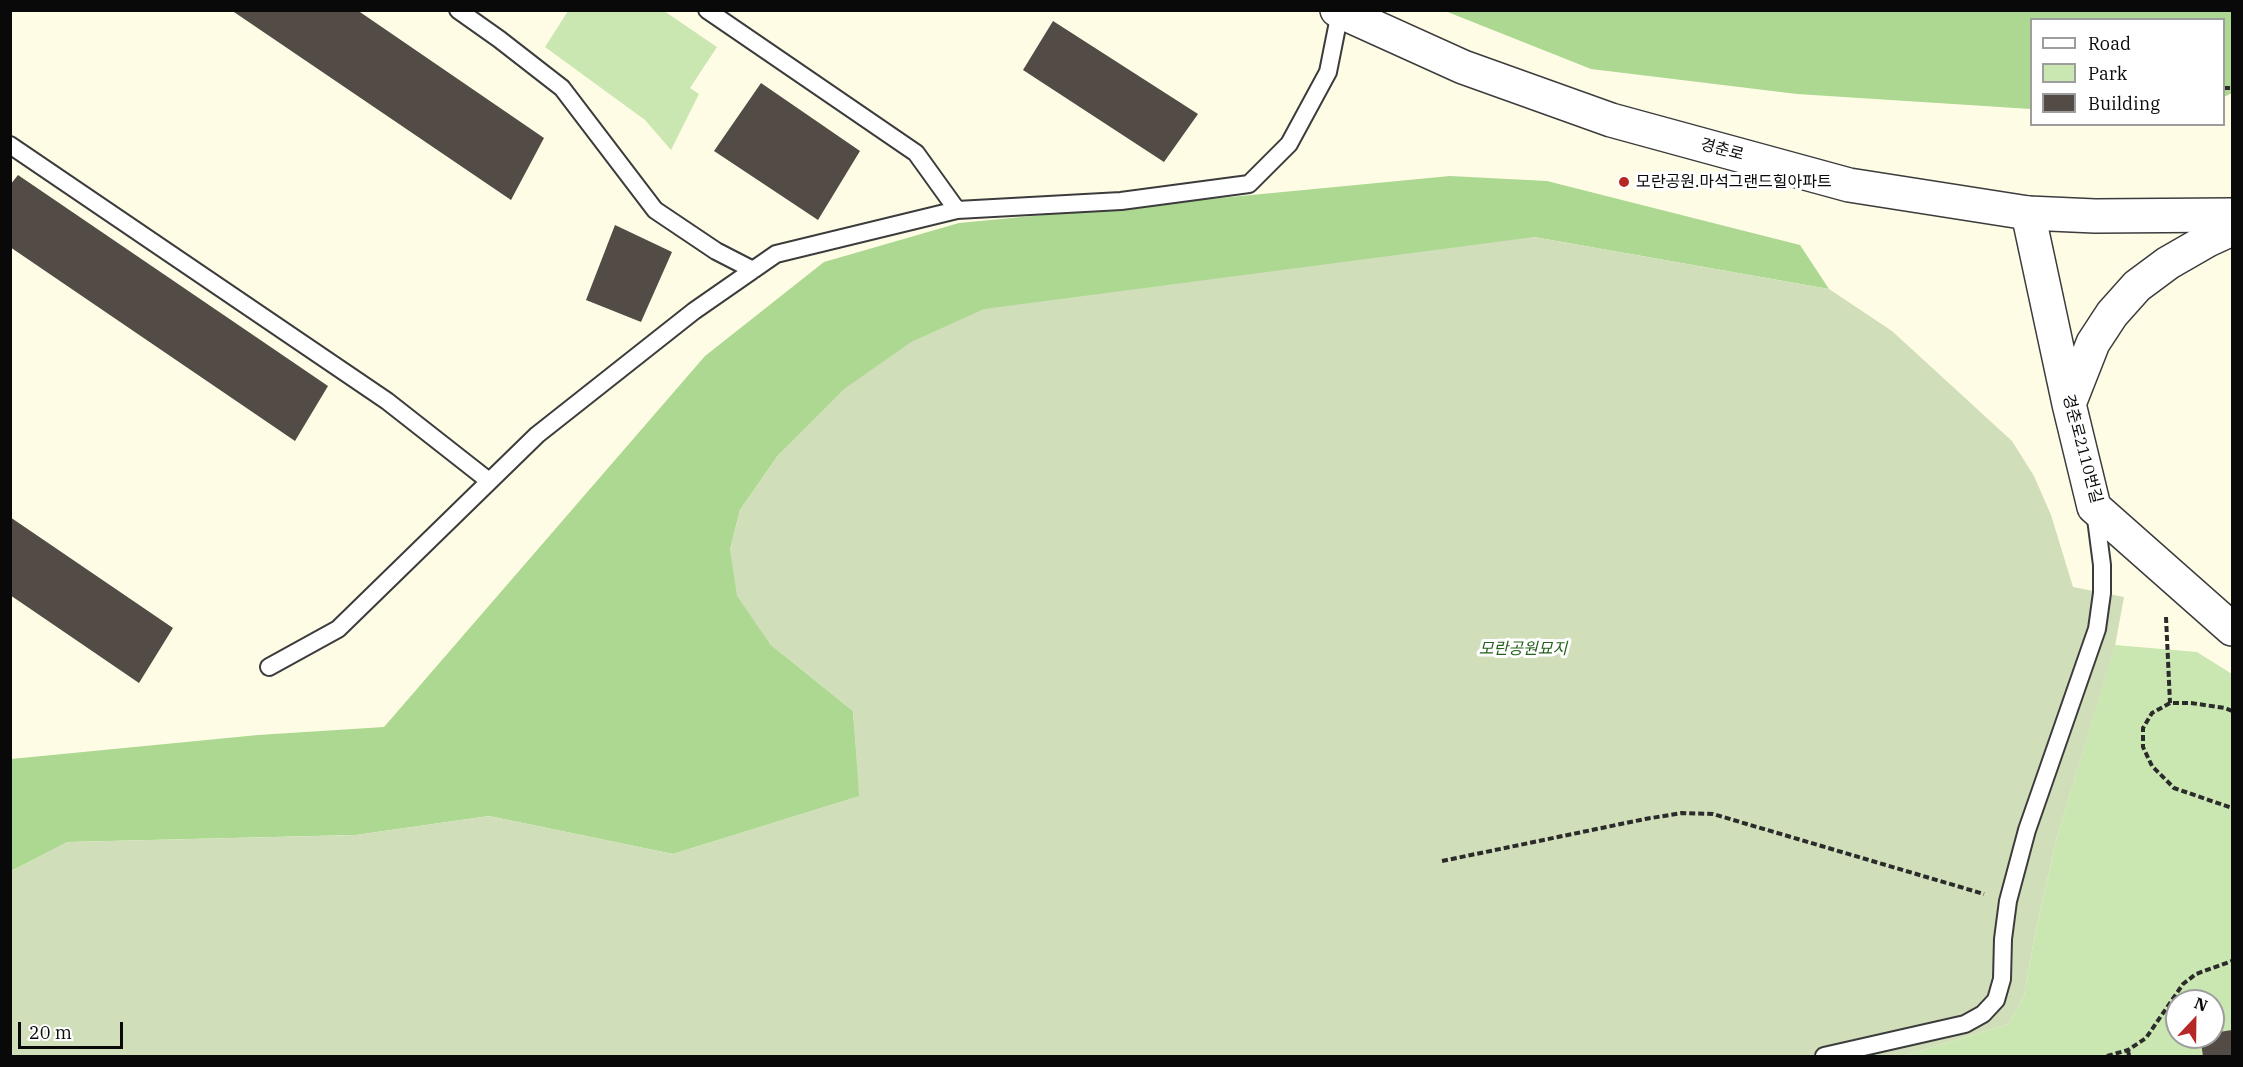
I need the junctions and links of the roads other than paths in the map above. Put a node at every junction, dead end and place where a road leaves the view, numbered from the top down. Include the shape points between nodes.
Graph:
1 (458, 10) edge
2 (707, 10) edge
3 (1338, 11) edge
4 (10, 145) edge
5 (957, 210) junction
6 (2028, 213) junction
7 (2232, 215) edge
8 (2232, 229) edge
9 (753, 270) junction
10 (2069, 404) junction
11 (489, 481) junction
12 (2094, 507) junction
13 (2232, 629) edge
14 (270, 667) dead end
15 (1824, 1056) edge

1 - 9 lane via 562,88 655,210 716,251
2 - 5 lane via 916,153
3 - 5 lane via 1328,72 1289,144 1249,184 1121,201
3 - 6 street, 경춘로 via 1463,67 1611,120 1849,185
4 - 11 lane via 387,400
5 - 9 lane via 776,254
6 - 7 street, 경춘로
6 - 10 street, 경춘로2110번길
8 - 10 street via 2168,263 2137,286 2093,343
9 - 11 lane via 694,311 537,435
10 - 12 street, 경춘로2110번길
11 - 14 lane via 338,629
12 - 13 street, 경춘로2110번길
12 - 15 lane via 2102,565 2097,629 2027,830 2008,901 2002,980 1996,1000 1983,1014 1965,1024

